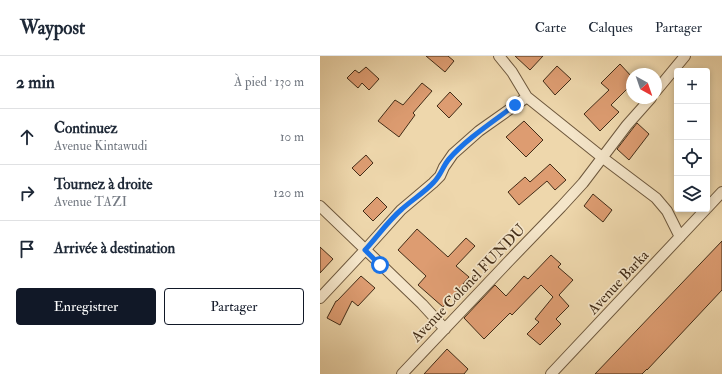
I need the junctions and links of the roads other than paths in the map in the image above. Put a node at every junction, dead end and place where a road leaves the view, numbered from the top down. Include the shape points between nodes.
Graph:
1 (498, 56) edge
2 (685, 56) edge
3 (662, 85) edge
4 (527, 97) junction
5 (646, 104) edge
6 (603, 158) junction
7 (722, 192) edge
8 (710, 204) edge
9 (320, 206) edge
10 (702, 212) edge
11 (680, 237) junction
12 (365, 250) junction
13 (320, 298) edge
14 (445, 329) junction
15 (402, 374) edge
16 (551, 374) edge

1 - 4 street via 512,72
2 - 3 street
4 - 6 street
4 - 12 street via 479,131 454,154 440,176 401,210
5 - 6 street, Avenue Colonel FUNDU
6 - 11 street via 656,198
6 - 14 street, Avenue Colonel FUNDU via 561,207
7 - 8 street, Avenue Barka
9 - 12 street
10 - 11 street, Avenue Barka
11 - 16 street, Avenue Barka
12 - 13 street
12 - 14 street
14 - 15 street, Avenue Colonel FUNDU

